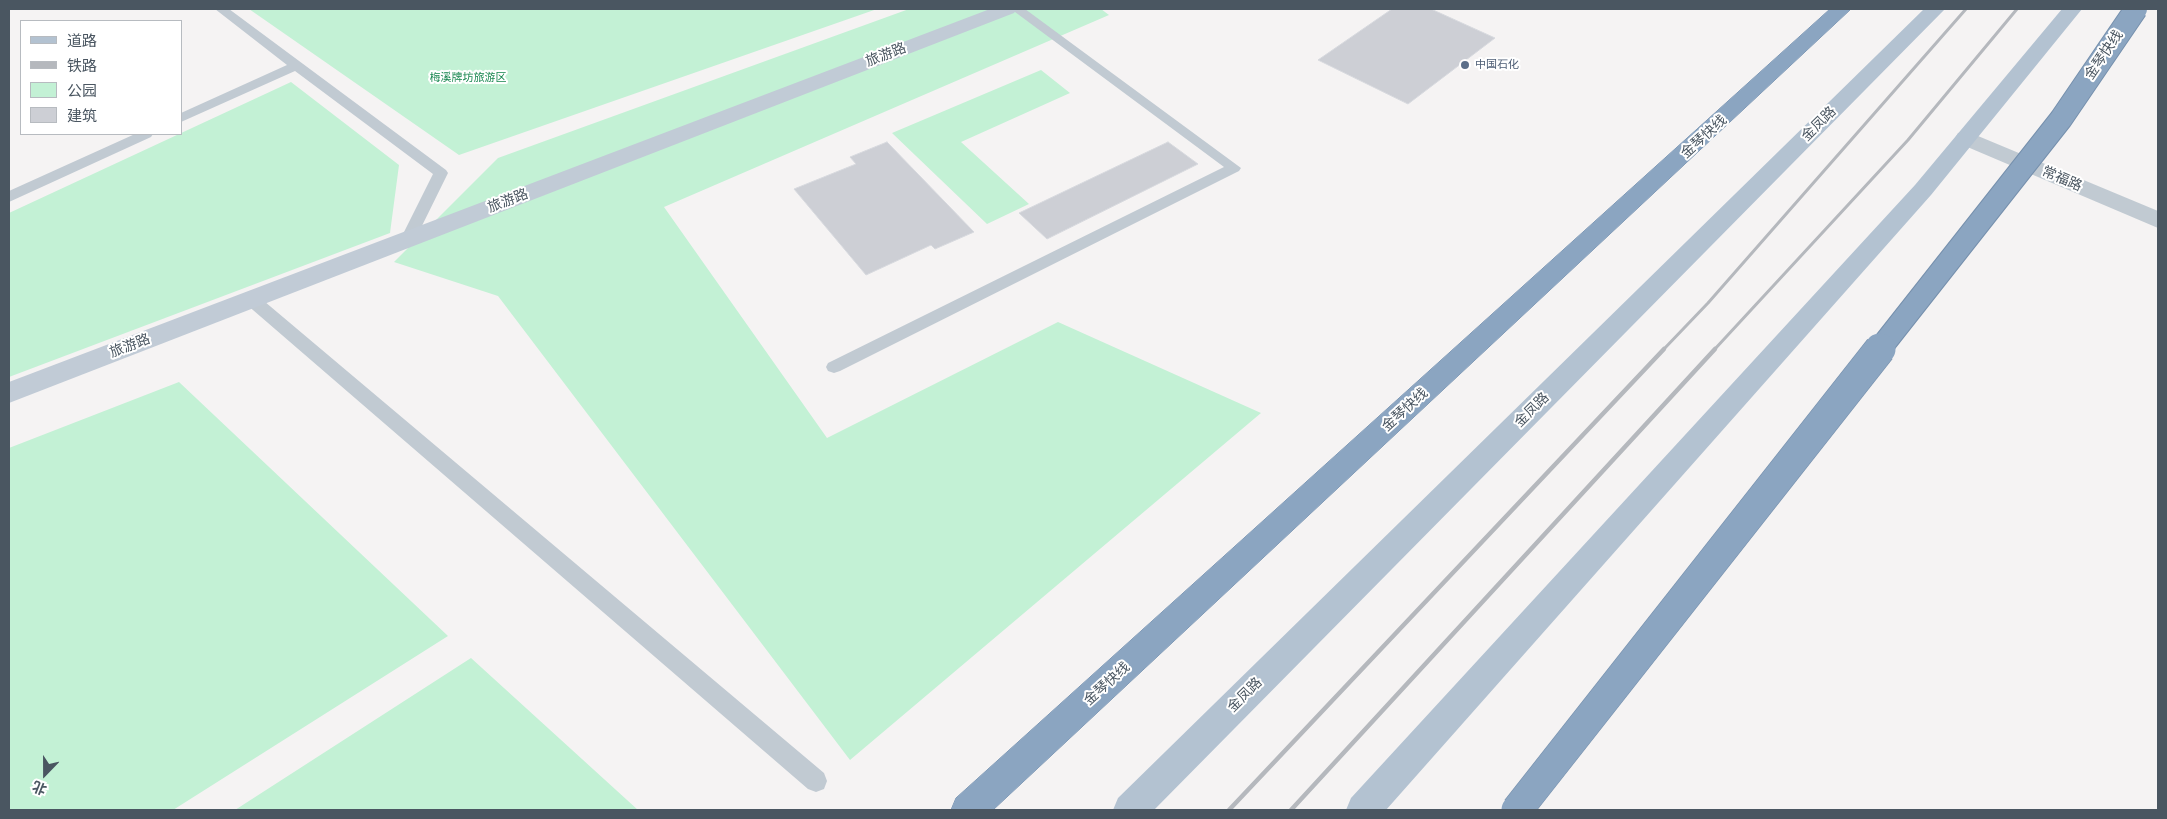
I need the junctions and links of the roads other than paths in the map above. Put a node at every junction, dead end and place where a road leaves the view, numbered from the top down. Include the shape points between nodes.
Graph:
1 (222, 9) edge
2 (1008, 9) edge
3 (1017, 9) edge
4 (1841, 9) edge
5 (1934, 9) edge
6 (2072, 9) edge
7 (2136, 9) edge
8 (297, 65) junction
9 (182, 118) edge
10 (144, 135) edge
11 (1966, 138) junction
12 (9, 197) edge
13 (2158, 220) edge
14 (408, 240) junction
15 (252, 300) junction
16 (834, 367) dead end
17 (9, 393) edge
18 (816, 781) dead end
19 (968, 810) edge
20 (1130, 810) edge
21 (1363, 810) edge
22 (1517, 810) edge

1 - 8 lane
2 - 14 street, 旅游路
3 - 16 lane via 1234,168
4 - 19 highway, 金琴快线
5 - 20 main road, 金凤路
6 - 11 main road
7 - 22 highway, 金琴快线, bridge via 2061,119
8 - 9 lane
8 - 14 lane via 441,173
10 - 12 lane
11 - 13 street, 常福路
11 - 21 main road via 1923,190
14 - 15 street, 旅游路
15 - 17 street, 旅游路
15 - 18 lane

